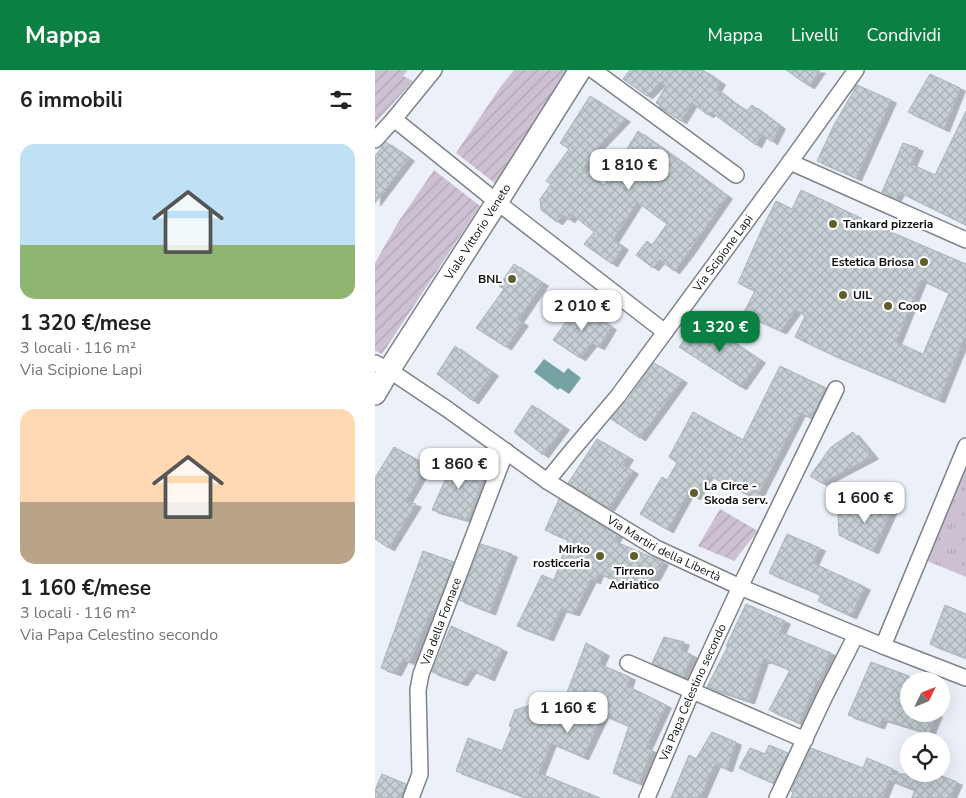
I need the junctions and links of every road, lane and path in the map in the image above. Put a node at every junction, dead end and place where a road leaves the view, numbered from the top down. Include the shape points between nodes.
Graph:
1 (434, 70) edge
2 (580, 70) edge
3 (593, 70) edge
4 (856, 70) edge
5 (394, 119) junction
6 (375, 140) edge
7 (790, 162) junction
8 (736, 175) dead end
9 (497, 202) junction
10 (966, 240) edge
11 (665, 332) junction
12 (382, 366) edge
13 (836, 389) dead end
14 (375, 394) edge
15 (966, 446) edge
16 (506, 451) junction
17 (547, 481) junction
18 (740, 587) junction
19 (856, 635) junction
20 (883, 646) junction
21 (628, 663) dead end
22 (966, 678) edge
23 (692, 691) junction
24 (805, 740) junction
25 (411, 798) edge
26 (647, 798) edge
27 (777, 798) edge

1 - 5 street
2 - 9 main road, Viale Vittorio Veneto
3 - 8 street
4 - 7 street, Via Scipione Lapi
5 - 6 street
5 - 9 street
7 - 10 street
7 - 11 street, Via Scipione Lapi
9 - 11 street
9 - 12 main road, Viale Vittorio Veneto
11 - 17 street, Via Scipione Lapi via 619,396
12 - 14 main road, Viale Vittorio Veneto
12 - 16 street, Via Martiri della Libertà
13 - 18 street, Via Papa Celestino secondo
15 - 20 street
16 - 17 street, Via Martiri della Libertà
16 - 25 street, Via della Fornace via 421,674 418,690 420,774
17 - 18 street, Via Martiri della Libertà via 656,548
18 - 19 street, Via Martiri della Libertà
18 - 23 street, Via Papa Celestino secondo
19 - 20 street, Via Martiri della Libertà
19 - 24 street
20 - 22 street, Via Martiri della Libertà
21 - 23 street
23 - 24 street
23 - 26 street, Via Papa Celestino secondo
24 - 27 street

